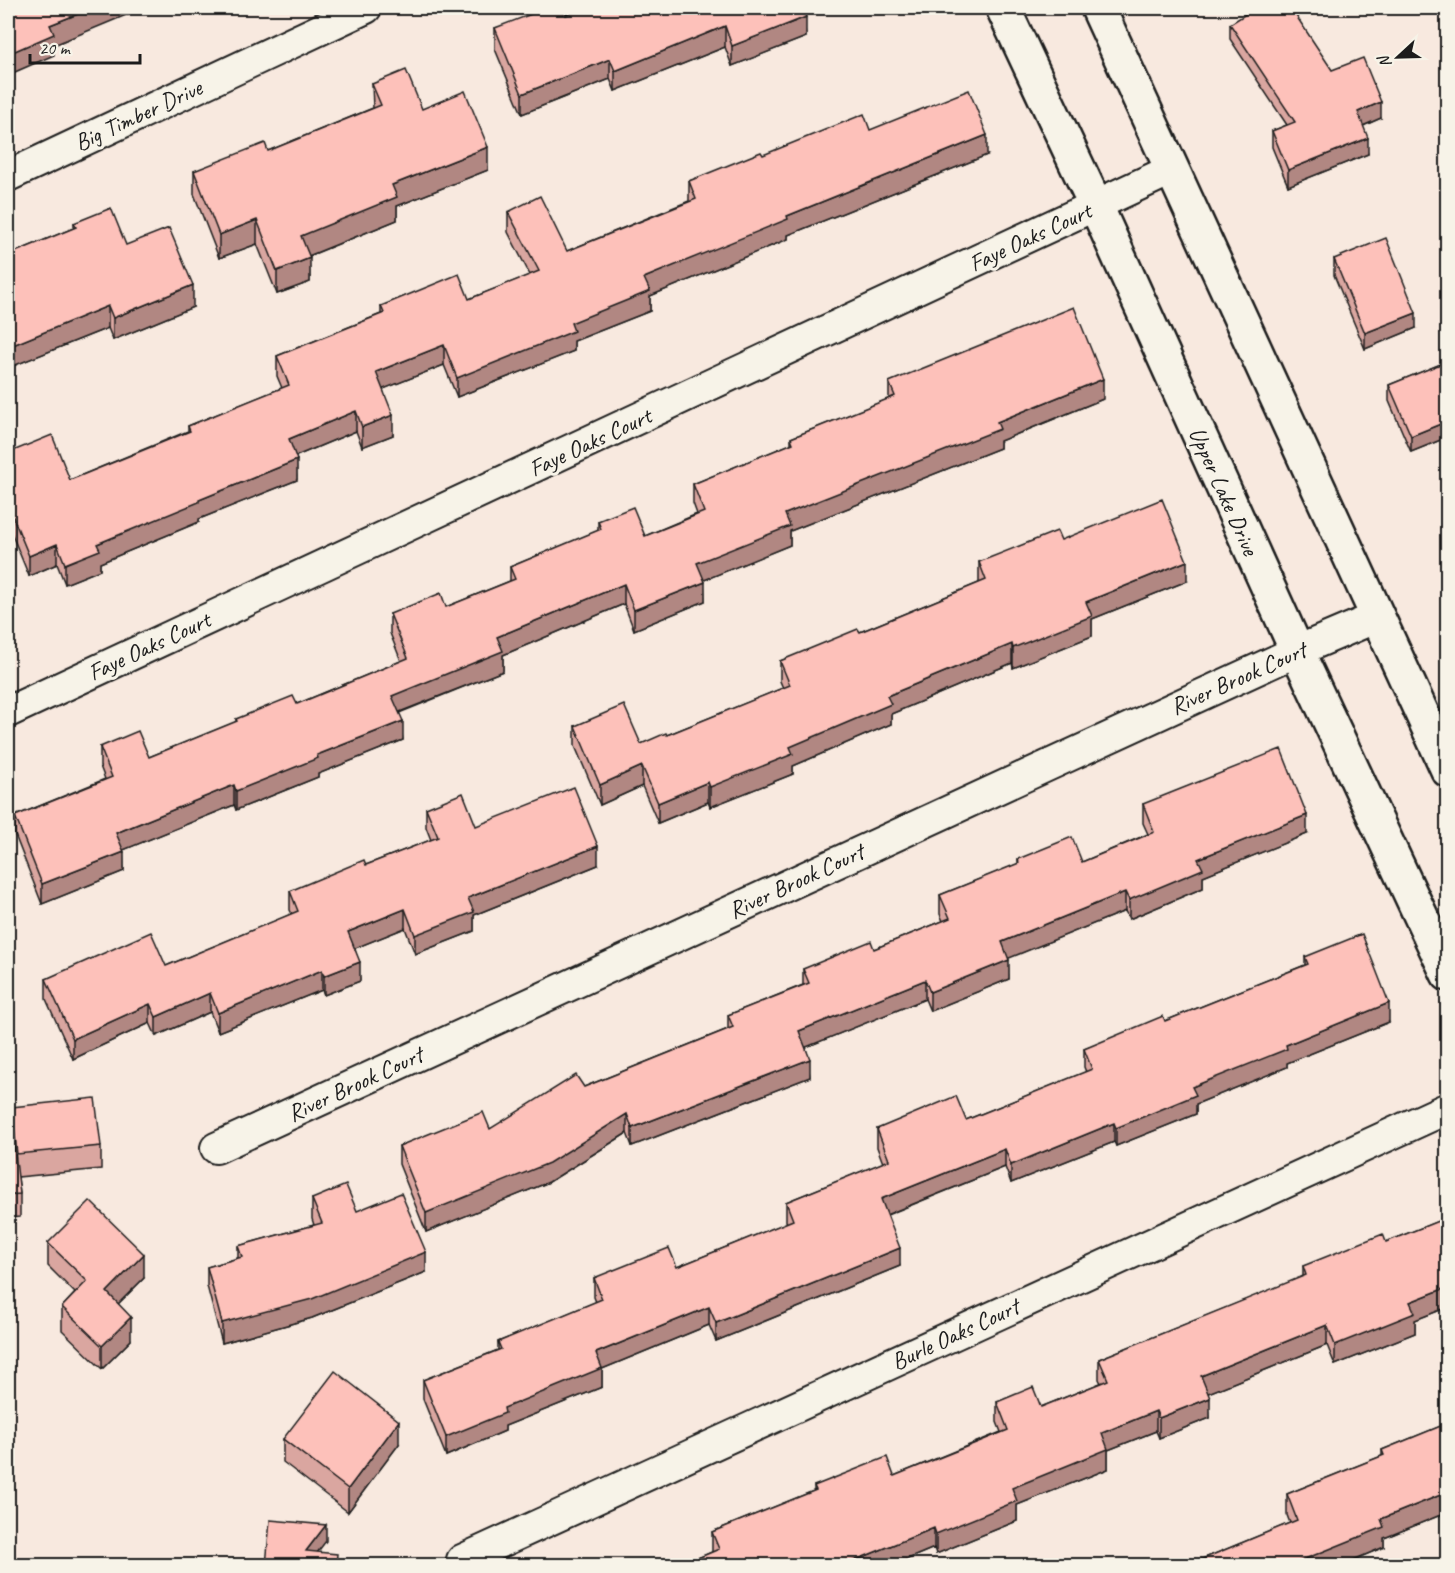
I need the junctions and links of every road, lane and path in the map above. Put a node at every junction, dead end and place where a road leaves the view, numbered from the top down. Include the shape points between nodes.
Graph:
1 (366, 8) edge
2 (1003, 8) edge
3 (1098, 8) edge
4 (1171, 170) junction
5 (8, 176) edge
6 (1096, 206) junction
7 (1377, 617) junction
8 (1297, 651) junction
9 (8, 712) edge
10 (1448, 770) edge
11 (1448, 974) edge
12 (1448, 1108) edge
13 (216, 1148) dead end
14 (462, 1560) dead end

1 - 5 street, Big Timber Drive
2 - 6 street, Upper Lake Drive
3 - 4 street
4 - 6 street, Faye Oaks Court
4 - 7 street
6 - 8 street, Upper Lake Drive
6 - 9 street, Faye Oaks Court
7 - 8 street, River Brook Court
7 - 10 street
8 - 11 street, Upper Lake Drive
8 - 13 street, River Brook Court
12 - 14 street, Burle Oaks Court

